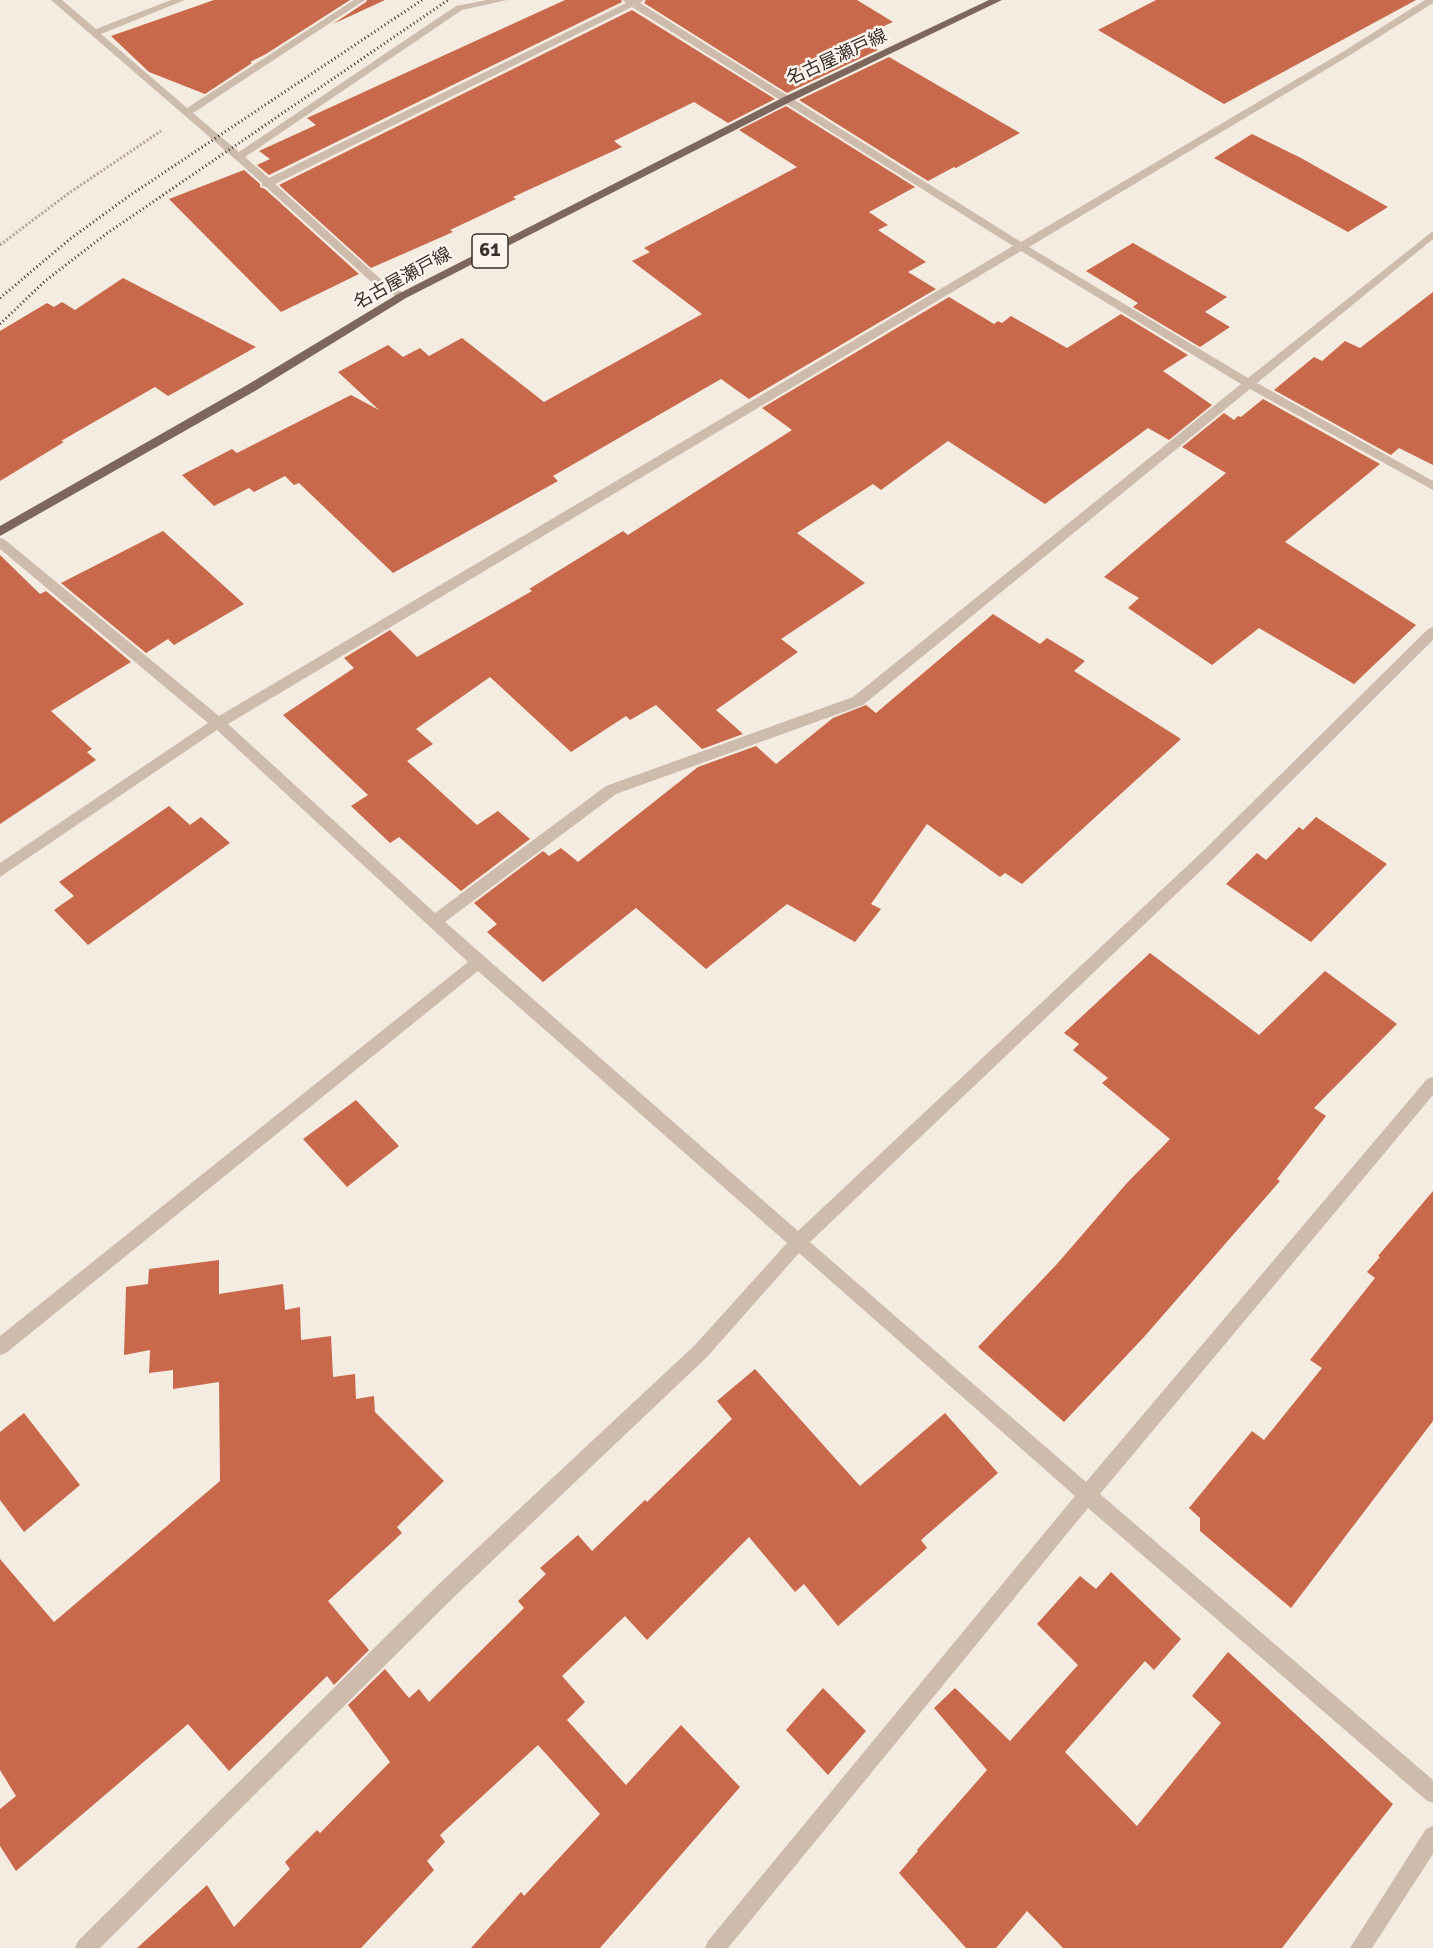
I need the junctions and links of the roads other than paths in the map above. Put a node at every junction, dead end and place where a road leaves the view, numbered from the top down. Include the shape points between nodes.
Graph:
1 (56, 0) edge
2 (180, 0) edge
3 (360, 0) edge
4 (501, 0) edge
5 (997, 0) edge
6 (1432, 0) edge
7 (633, 1) edge
8 (94, 33) junction
9 (788, 99) junction
10 (186, 113) junction
11 (239, 157) junction
12 (266, 184) junction
13 (1433, 234) edge
14 (1020, 246) junction
15 (402, 296) junction
16 (1248, 383) junction
17 (1433, 486) edge
18 (0, 532) edge
19 (0, 542) edge
20 (1433, 632) edge
21 (218, 723) junction
22 (0, 871) edge
23 (434, 922) junction
24 (478, 962) junction
25 (1433, 1084) edge
26 (798, 1240) junction
27 (0, 1347) edge
28 (1087, 1495) junction
29 (1433, 1793) edge
30 (1433, 1836) edge
31 (85, 1948) edge
32 (715, 1948) edge
33 (1360, 1948) edge

1 - 8 street
2 - 8 street
3 - 10 street
4 - 11 street via 459,8
5 - 9 main road, 名古屋瀬戸線 / 61
6 - 14 street
7 - 9 street via 736,70
7 - 12 street
8 - 10 street
9 - 14 street
9 - 15 main road, 名古屋瀬戸線 / 61
10 - 11 street
11 - 12 street
12 - 15 street via 381,285
13 - 16 street
14 - 16 street
14 - 21 street
15 - 18 main road, 名古屋瀬戸線 / 61
16 - 17 street
16 - 23 street via 858,701 611,790
19 - 21 street
20 - 26 street via 1198,864
21 - 22 street
21 - 23 street
23 - 24 street
24 - 26 street
24 - 27 street
25 - 28 street
26 - 28 street
26 - 31 street via 701,1351 449,1588
28 - 29 street
28 - 32 street
30 - 33 street

